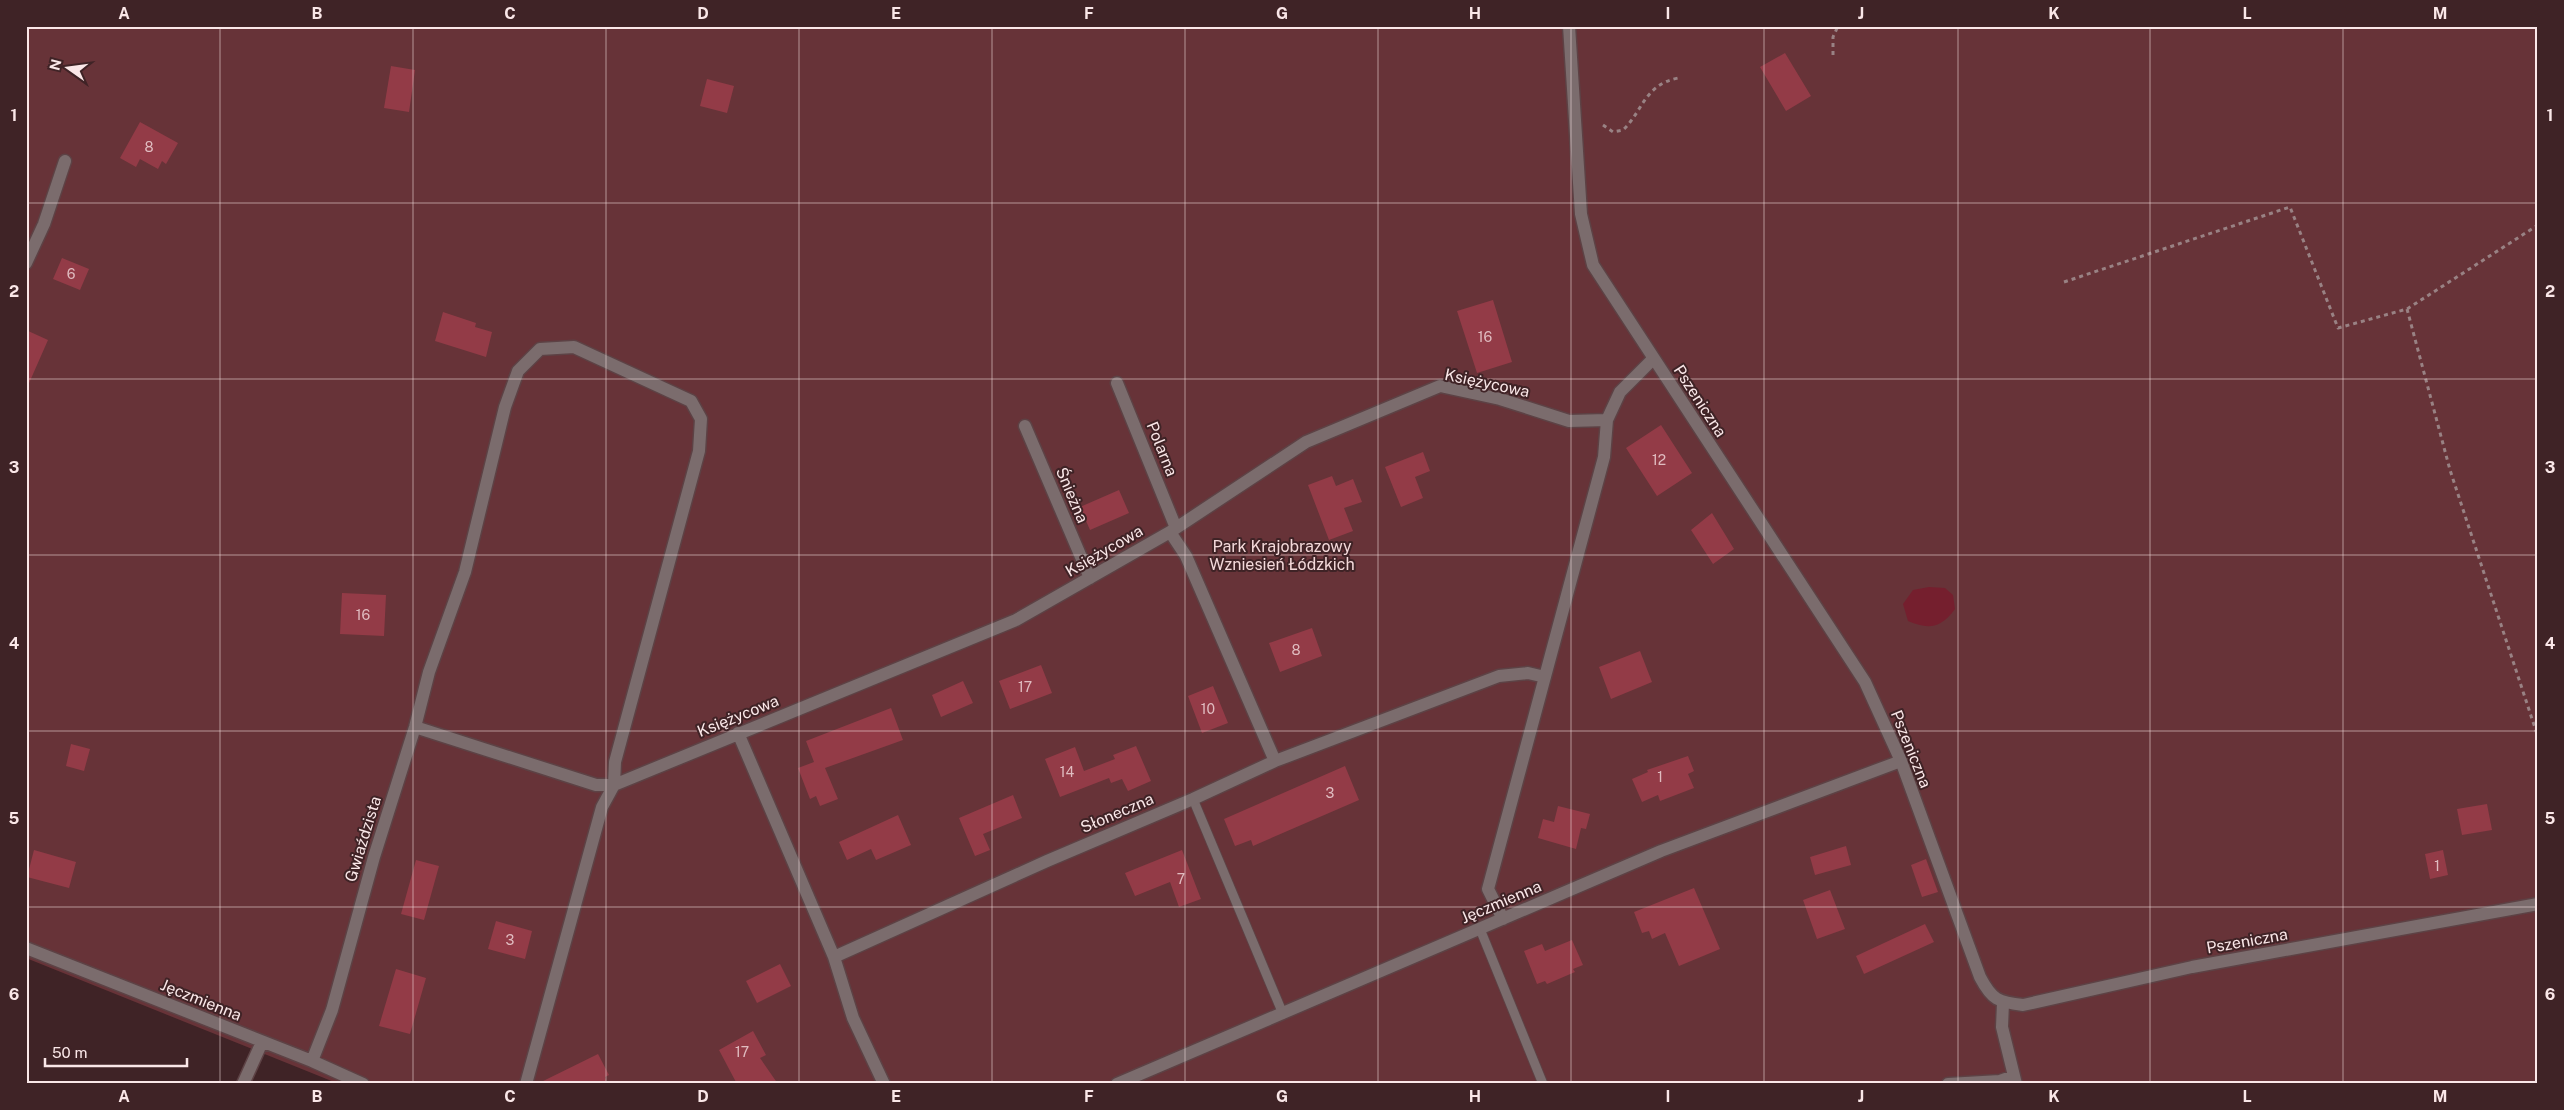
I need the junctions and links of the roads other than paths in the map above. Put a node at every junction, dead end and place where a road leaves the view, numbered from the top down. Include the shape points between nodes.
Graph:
1 (1569, 26) edge
2 (66, 161) dead end
3 (26, 264) edge
4 (1653, 359) junction
5 (1117, 383) dead end
6 (1607, 420) junction
7 (1025, 426) dead end
8 (1173, 530) junction
9 (1090, 578) junction
10 (1546, 677) junction
11 (415, 727) junction
12 (738, 733) junction
13 (1275, 761) junction
14 (1901, 762) junction
15 (614, 785) junction
16 (1193, 799) junction
17 (2538, 904) edge
18 (1503, 919) junction
19 (1480, 929) junction
20 (26, 948) edge
21 (834, 958) junction
22 (2003, 1003) junction
23 (1283, 1014) junction
24 (262, 1042) junction
25 (312, 1061) junction
26 (2015, 1080) edge
27 (243, 1084) edge
28 (363, 1084) edge
29 (526, 1084) edge
30 (884, 1084) edge
31 (1118, 1084) edge
32 (1543, 1084) edge
33 (1948, 1084) edge

1 - 4 street, Pszeniczna via 1581,214 1593,265
2 - 3 street
4 - 6 street via 1620,392
4 - 14 street, Pszeniczna via 1865,682
5 - 8 street, Polarna
6 - 8 street, Księżycowa via 1569,420 1500,399 1440,386 1306,442
6 - 10 street via 1604,457
7 - 9 street, Śnieżna
8 - 9 street, Księżycowa
8 - 13 street, Polarna
9 - 12 street, Księżycowa via 1016,620
10 - 13 street, Słoneczna via 1528,673 1499,676
10 - 18 street via 1488,889
11 - 15 street via 596,785
11 - 15 street, Gwiaździsta via 429,672 465,572 508,398 518,371 540,349 574,347 690,401 701,419 699,451 615,762
11 - 25 street, Gwiaździsta via 374,857 332,1010
12 - 15 street, Księżycowa
12 - 21 street
13 - 16 street, Słoneczna
14 - 18 street, Jęczmienna via 1661,851
14 - 22 street, Pszeniczna via 1980,978 1989,994
15 - 29 street via 602,807
16 - 21 street, Słoneczna
16 - 23 lane
17 - 22 street, Pszeniczna via 2192,967 2023,1005
18 - 19 street, Jęczmienna
19 - 23 street, Jęczmienna
19 - 32 lane
20 - 24 street, Jęczmienna
21 - 30 street via 853,1018
22 - 26 street via 2002,1027
23 - 31 street, Jęczmienna
24 - 25 street, Jęczmienna
24 - 27 street
25 - 28 street, Jęczmienna
26 - 33 street

